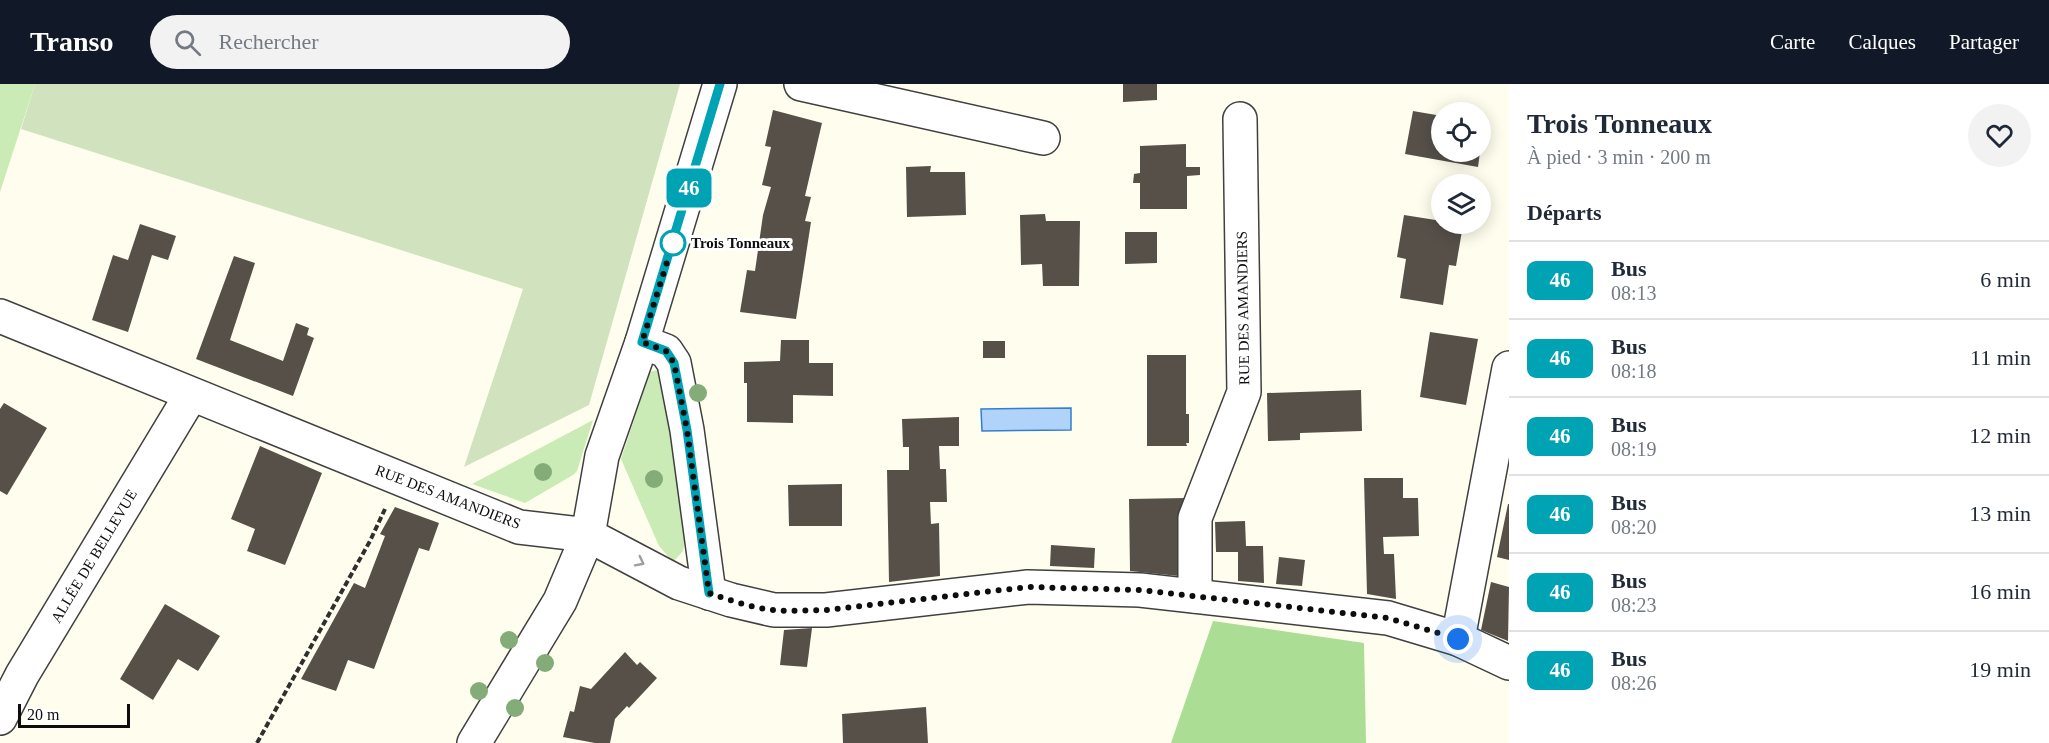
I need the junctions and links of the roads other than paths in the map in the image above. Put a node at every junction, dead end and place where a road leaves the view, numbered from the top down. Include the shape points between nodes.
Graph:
1 (720, 84) edge
2 (801, 84) edge
3 (1240, 119) dead end
4 (1043, 138) dead end
5 (0, 316) edge
6 (642, 342) junction
7 (1509, 368) edge
8 (191, 395) junction
9 (588, 535) junction
10 (709, 593) junction
11 (1195, 596) junction
12 (1458, 639) junction
13 (1509, 663) edge
14 (0, 718) edge
15 (474, 743) edge

1 - 6 street
2 - 4 street
3 - 11 street, RUE DES AMANDIERS via 1244,392 1195,518
5 - 8 street, RUE DES AMANDIERS
6 - 9 street via 602,456
6 - 10 street via 666,351 674,363
7 - 12 street
8 - 9 street, RUE DES AMANDIERS via 519,527
8 - 14 street, ALLÉE DE BELLEVUE
9 -> 10 street, RUE DES AMANDIERS via 679,583
9 - 15 street via 560,601
10 - 11 street, RUE DES AMANDIERS via 774,610 826,610 1028,587 1140,590
11 - 12 street, RUE DES AMANDIERS via 1388,618
12 - 13 street, RUE DES AMANDIERS

